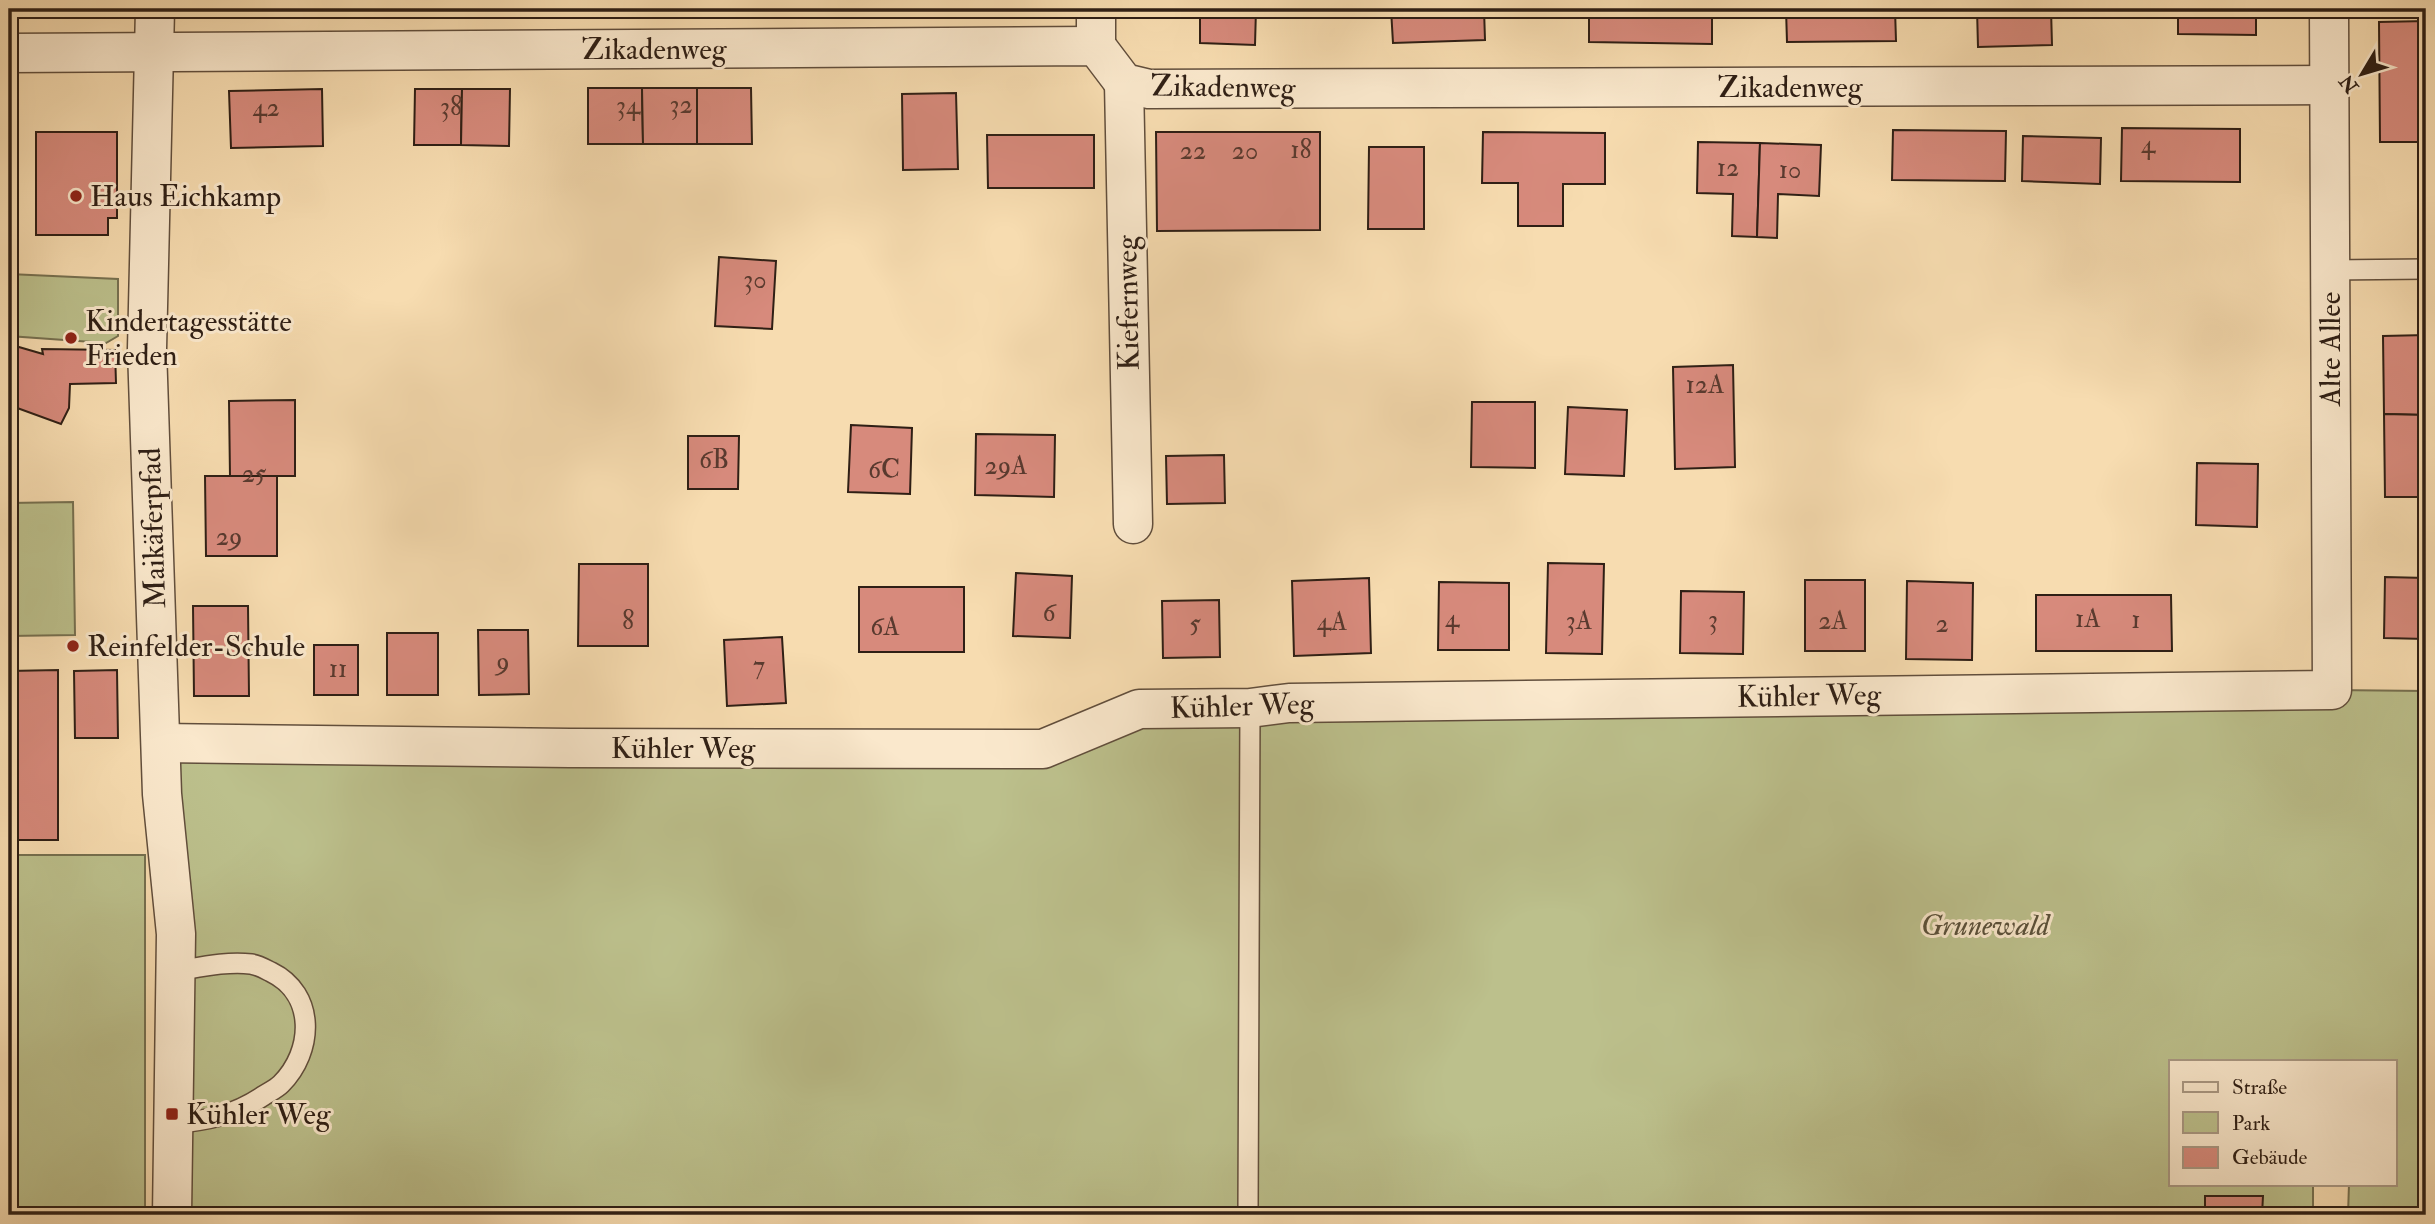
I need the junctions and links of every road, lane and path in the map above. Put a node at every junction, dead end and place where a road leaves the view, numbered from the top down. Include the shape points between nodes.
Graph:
1 (155, 9) edge
2 (2329, 9) edge
3 (1096, 27) edge
4 (153, 52) junction
5 (9, 53) edge
6 (1124, 83) junction
7 (2330, 85) junction
8 (2426, 269) edge
9 (2330, 271) junction
10 (1133, 524) dead end
11 (2332, 690) joint
12 (1250, 708) junction
13 (160, 743) junction
14 (177, 971) junction
15 (173, 1124) junction
16 (172, 1215) edge
17 (1248, 1215) edge

1 - 4 street, Maikäferpfad
2 - 7 street, Alte Allee
3 - 4 street, Zikadenweg
3 - 6 street, Zikadenweg
4 - 5 street, Zikadenweg
4 - 13 street, Maikäferpfad via 147,349
6 - 7 street, Zikadenweg via 1149,89
6 - 10 street, Kiefernweg
7 - 9 street, Alte Allee
8 - 9 lane
9 - 11 street, Alte Allee
11 - 12 street, Kühler Weg via 1289,703
12 - 13 street, Kühler Weg via 1139,709 1043,749
12 - 17 lane
13 - 14 street, Maikäferpfad
14 - 15 street, Maikäferpfad
14 - 15 lane via 253,964 282,978 302,1001 307,1023 298,1060 281,1084 247,1106 212,1120
15 - 16 street, Maikäferpfad

